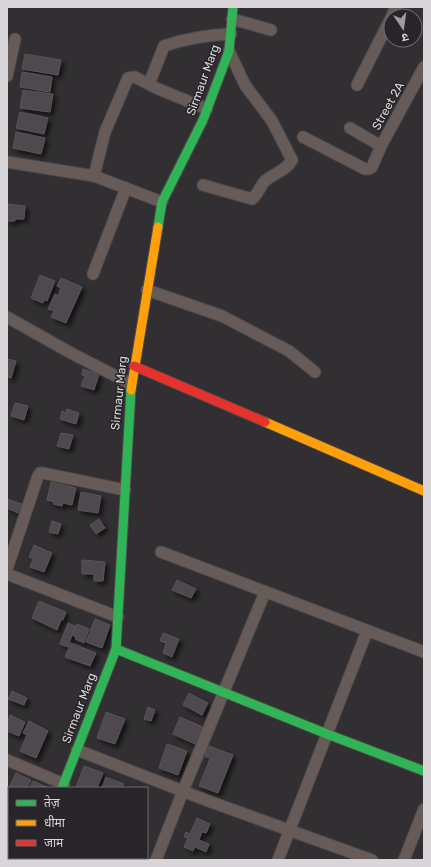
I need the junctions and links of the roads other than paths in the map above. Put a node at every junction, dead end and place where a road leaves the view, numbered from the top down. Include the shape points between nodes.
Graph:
1 (233, 7) edge
2 (232, 19) junction
3 (272, 30) dead end
4 (231, 34) junction
5 (383, 34) edge
6 (15, 39) dead end
7 (230, 51) junction
8 (424, 67) edge
9 (7, 76) edge
10 (149, 84) junction
11 (357, 85) dead end
12 (208, 109) junction
13 (350, 128) dead end
14 (303, 137) dead end
15 (381, 146) junction
16 (7, 162) edge
17 (94, 176) junction
18 (203, 185) dead end
19 (126, 188) junction
20 (162, 202) junction
21 (93, 274) dead end
22 (147, 290) junction
23 (7, 316) edge
24 (134, 366) junction
25 (315, 372) dead end
26 (131, 384) junction
27 (125, 490) junction
28 (424, 491) edge
29 (161, 552) dead end
30 (7, 569) edge
31 (7, 574) edge
32 (265, 592) junction
33 (118, 618) junction
34 (368, 631) junction
35 (116, 649) junction
36 (424, 652) edge
37 (224, 692) junction
38 (327, 734) junction
39 (77, 750) junction
40 (7, 760) edge
41 (424, 771) edge
42 (63, 786) edge
43 (183, 791) junction
44 (424, 809) edge
45 (289, 830) junction
46 (156, 860) edge
47 (278, 860) edge
48 (372, 860) edge
49 (404, 860) edge

1 - 2 street, Sirmaur Marg
2 - 3 street
2 - 4 street, Sirmaur Marg
4 - 7 street, Sirmaur Marg
4 - 10 street via 208,34 164,46
5 - 11 street
6 - 9 street
7 - 12 street, Sirmaur Marg
7 - 18 street via 245,86 272,121 292,160 266,180 252,199
8 - 15 street, Street 2A
10 - 12 street
10 - 17 street via 134,77 128,78 105,132
12 - 20 street, Sirmaur Marg
13 - 15 street, Street 2A
14 - 15 street via 365,169 372,167
16 - 17 street
17 - 19 street
19 - 20 street
19 - 21 street
20 - 22 street, Sirmaur Marg
22 - 24 street, Sirmaur Marg
22 - 25 street via 222,316 289,350
23 - 26 street
24 - 26 street, Sirmaur Marg
24 - 28 street
26 - 27 street, Sirmaur Marg
27 - 30 street via 40,473
27 - 33 street, Sirmaur Marg
29 - 32 street
31 - 33 street
32 - 34 street
32 - 37 street
33 - 35 street, Sirmaur Marg
34 - 36 street
34 - 38 street
35 - 37 street
35 - 39 street, Sirmaur Marg
37 - 38 street
37 - 43 street
38 - 41 street
38 - 45 street
39 - 42 street, Sirmaur Marg
39 - 43 street
40 - 42 street
43 - 45 street
43 - 46 street
44 - 49 street
45 - 47 street
45 - 48 street

